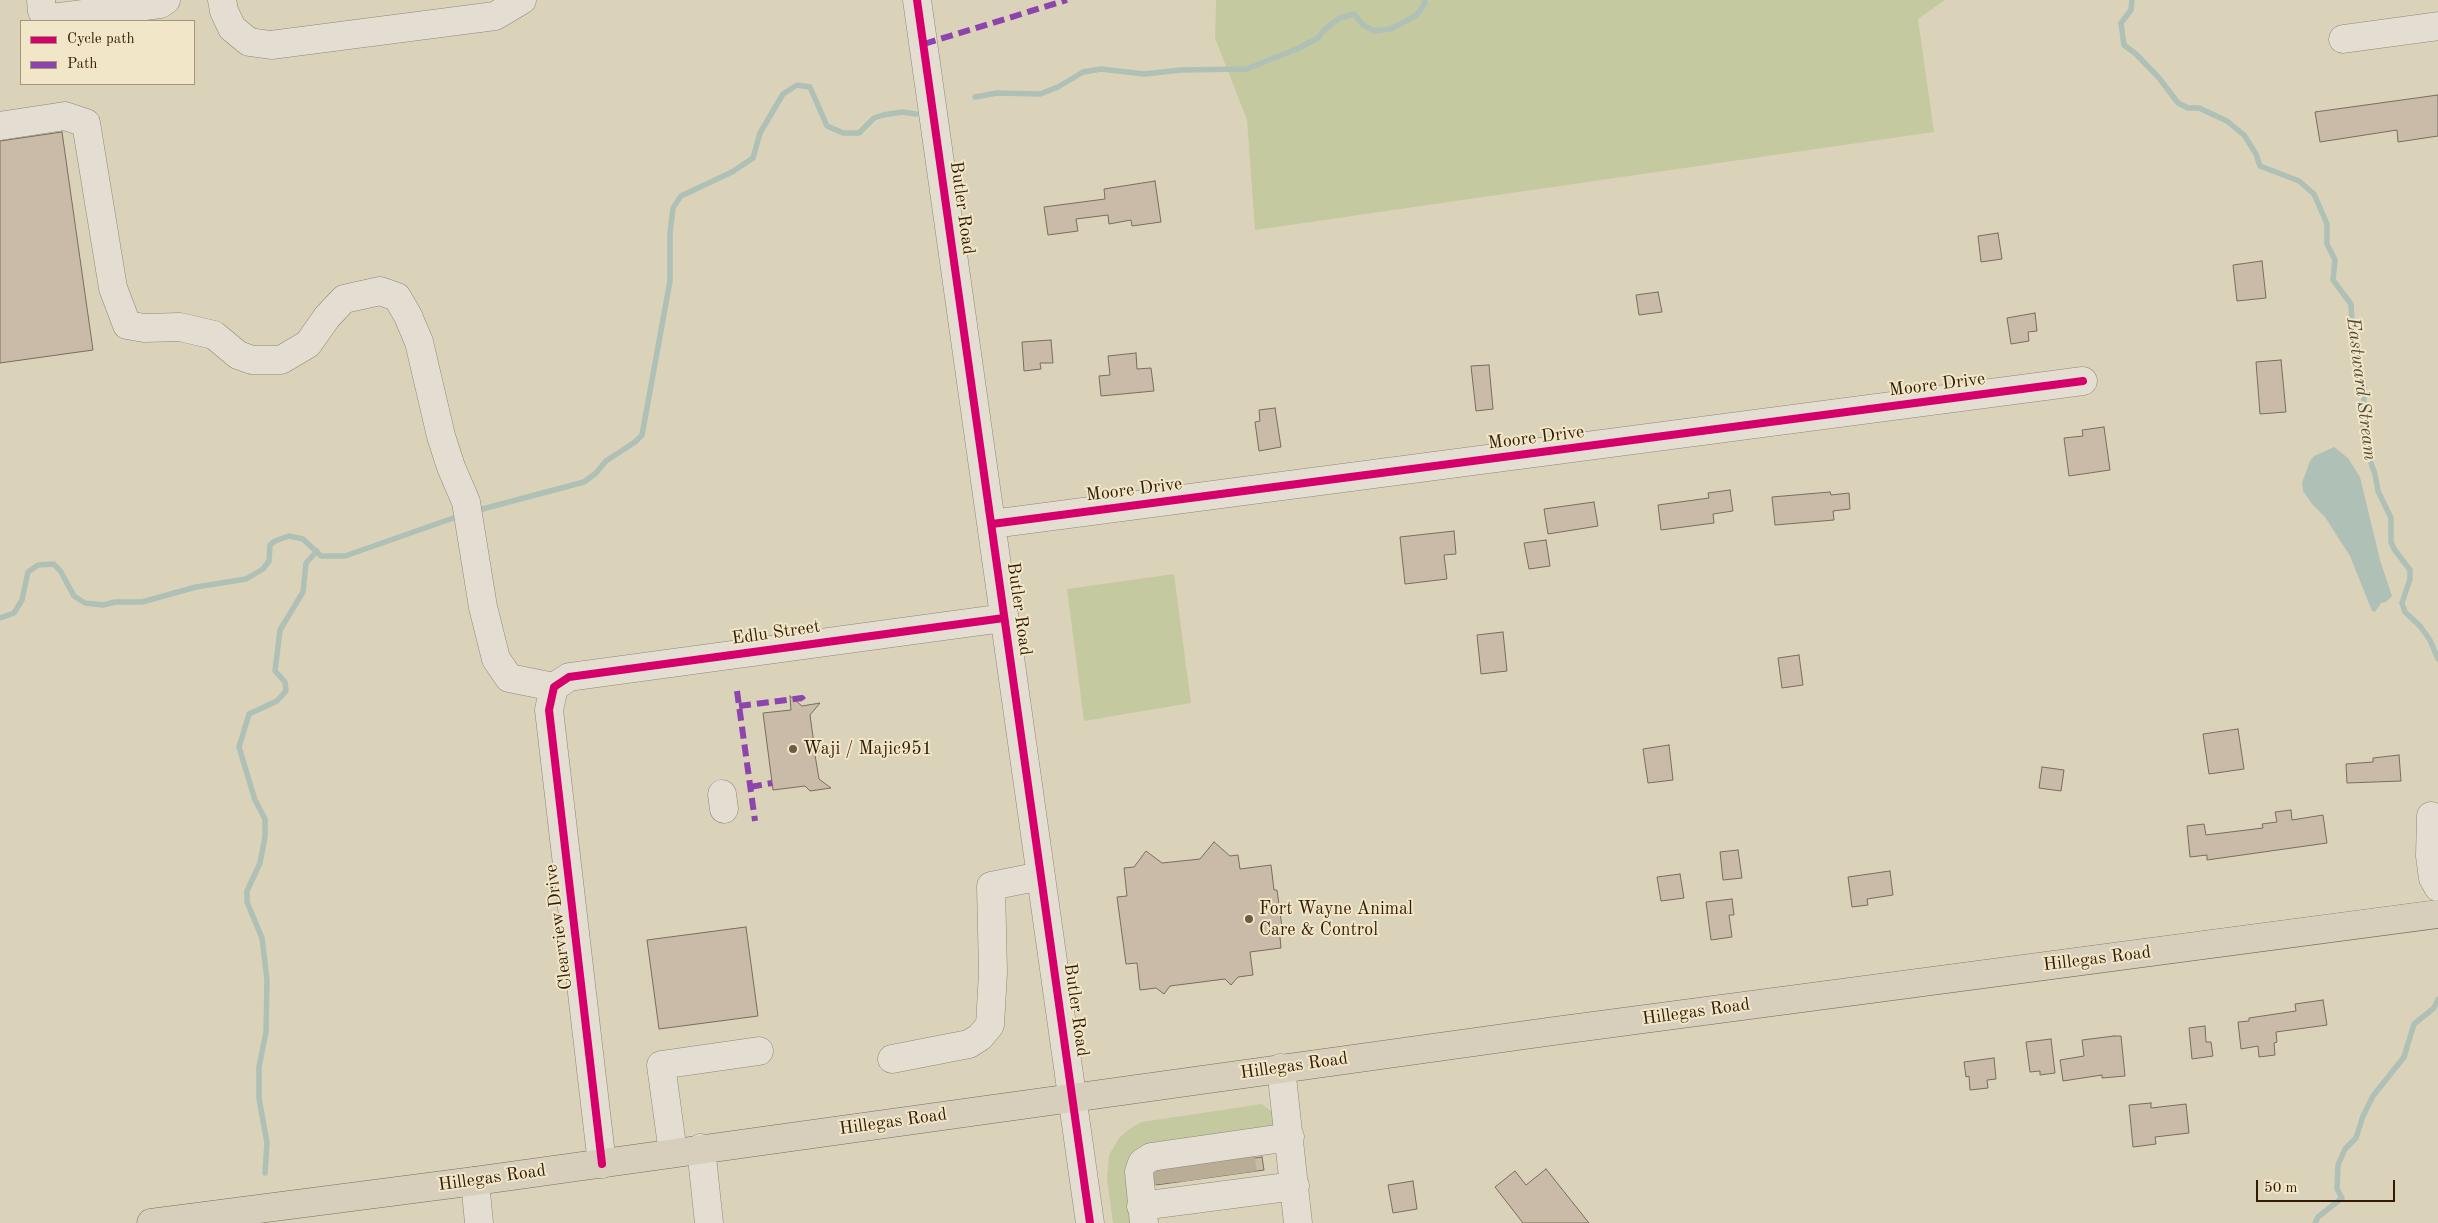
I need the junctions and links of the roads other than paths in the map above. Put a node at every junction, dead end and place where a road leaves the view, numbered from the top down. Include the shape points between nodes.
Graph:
1 (41, 0) edge
2 (166, 0) edge
3 (222, 0) edge
4 (522, 0) edge
5 (918, 0) edge
6 (2438, 26) edge
7 (2344, 38) dead end
8 (0, 126) edge
9 (2082, 381) dead end
10 (992, 524) junction
11 (1004, 618) junction
12 (554, 687) junction
13 (2431, 816) dead end
14 (1042, 876) junction
15 (2438, 886) edge
16 (2438, 914) edge
17 (759, 1050) dead end
18 (892, 1059) dead end
19 (1281, 1068) junction
20 (1073, 1096) junction
21 (1290, 1137) junction
22 (701, 1148) junction
23 (673, 1153) junction
24 (602, 1164) junction
25 (1219, 1169) junction
26 (1166, 1176) junction
27 (474, 1181) junction
28 (1294, 1186) junction
29 (1142, 1214) edge
30 (151, 1223) edge
31 (479, 1223) edge
32 (709, 1223) edge
33 (1090, 1223) edge
34 (1298, 1223) edge

1 - 2 street via 42,11 52,18 160,4
3 - 4 street via 232,28 249,42 270,45 495,16
5 - 10 street, Butler Road
6 - 7 street
8 - 12 street via 65,116 86,123 113,288 127,325 180,327 214,335 238,355 252,360 280,360 308,344 344,299 380,291 396,297 419,342 441,436 466,502 483,607 496,658 509,678
9 - 10 street, Moore Drive
10 - 11 street, Butler Road
11 - 12 street, Edlu Street via 569,677
11 - 14 street, Butler Road
12 - 24 street, Clearview Drive via 549,710
13 - 15 street via 2430,856 2433,878
14 - 18 street via 991,886 994,972 990,1025 980,1038 969,1044
14 - 20 street, Butler Road
16 - 19 main road, Hillegas Road
17 - 23 street via 662,1065
19 - 20 main road, Hillegas Road
19 - 21 street
20 - 22 main road, Hillegas Road
20 - 33 street, Butler Road
21 - 25 street
21 - 28 street
22 - 23 main road, Hillegas Road
22 - 32 street
23 - 24 main road, Hillegas Road
24 - 27 main road, Hillegas Road
25 - 26 street
25 - 26 street
25 - 28 street
26 - 29 street
26 - 29 street via 1151,1157 1142,1163 1138,1182
27 - 30 main road, Hillegas Road
27 - 31 street
28 - 34 street

